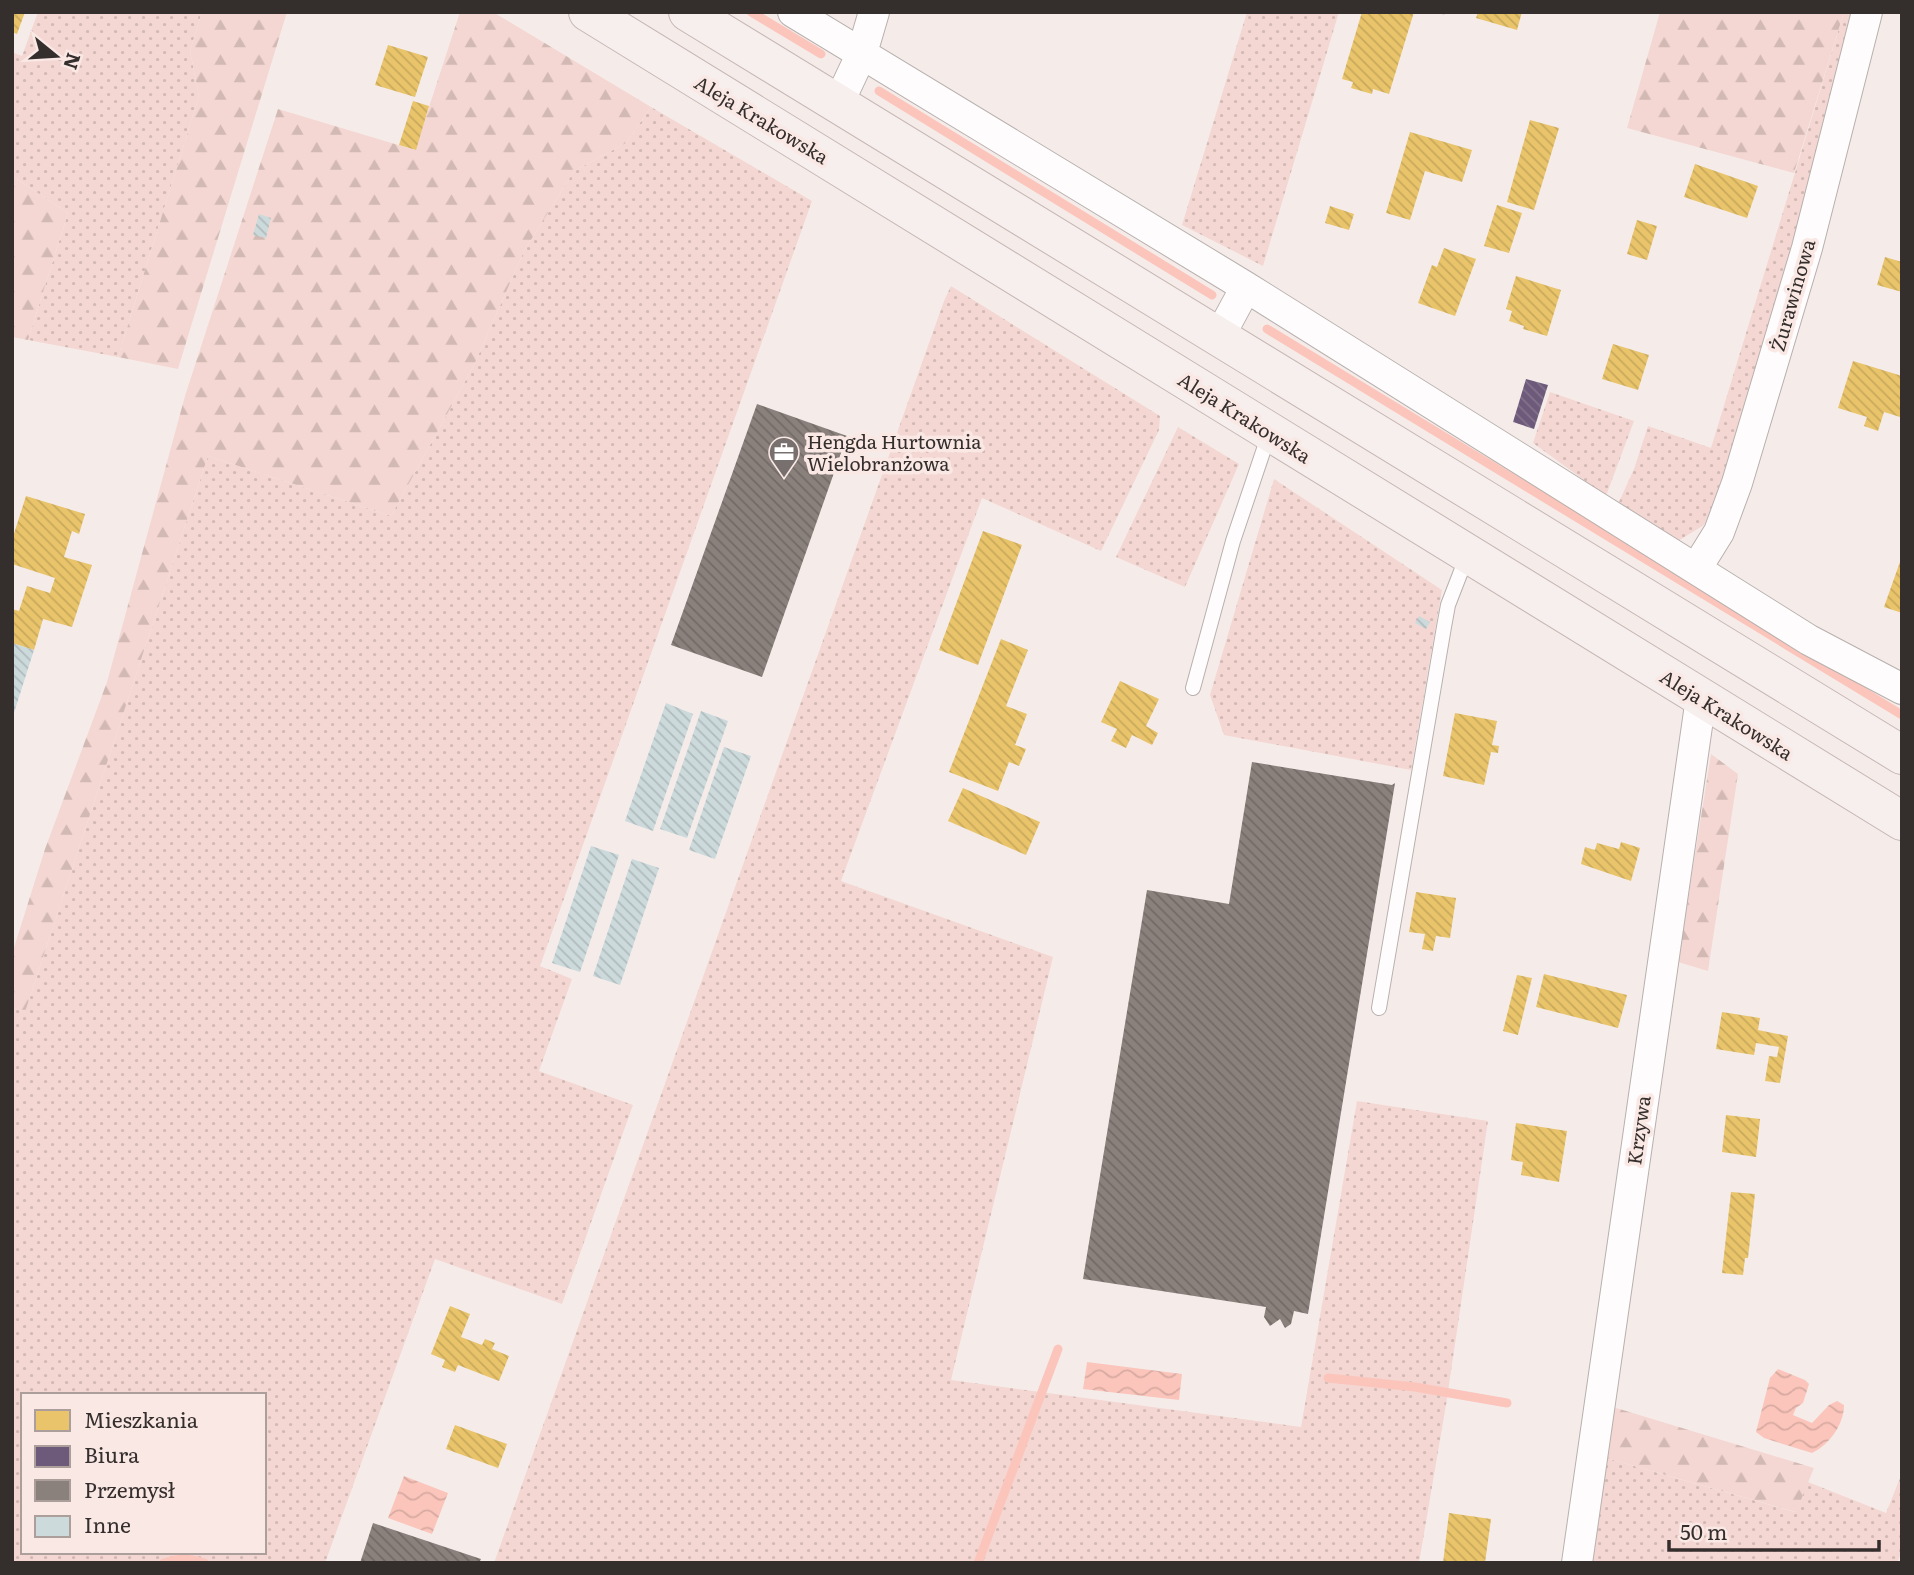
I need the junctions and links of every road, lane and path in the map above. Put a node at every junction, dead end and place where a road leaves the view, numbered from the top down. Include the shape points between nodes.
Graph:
1 (588, 12) edge
2 (688, 12) edge
3 (793, 12) edge
4 (874, 12) edge
5 (1867, 12) edge
6 (862, 53) junction
7 (838, 104) junction
8 (1246, 287) junction
9 (1219, 337) junction
10 (1270, 433) junction
11 (1468, 555) junction
12 (1696, 569) junction
13 (1193, 688) dead end
14 (1902, 689) edge
15 (1701, 698) junction
16 (1902, 755) edge
17 (1902, 821) edge
18 (1379, 1008) dead end
19 (1577, 1563) edge

1 - 10 main road, Aleja Krakowska
2 - 7 main road
3 - 6 street
4 - 6 street
5 - 12 street, Żurawinowa via 1807,248 1737,483 1718,531
6 - 7 street
6 - 8 street
7 - 9 main road
8 - 9 street
8 - 12 street
9 - 16 main road
10 - 11 main road, Aleja Krakowska
10 - 13 lane via 1233,541
11 - 15 main road, Aleja Krakowska
11 - 18 lane via 1448,605
12 - 14 street via 1809,640
15 - 17 main road, Aleja Krakowska
15 - 19 street, Krzywa

